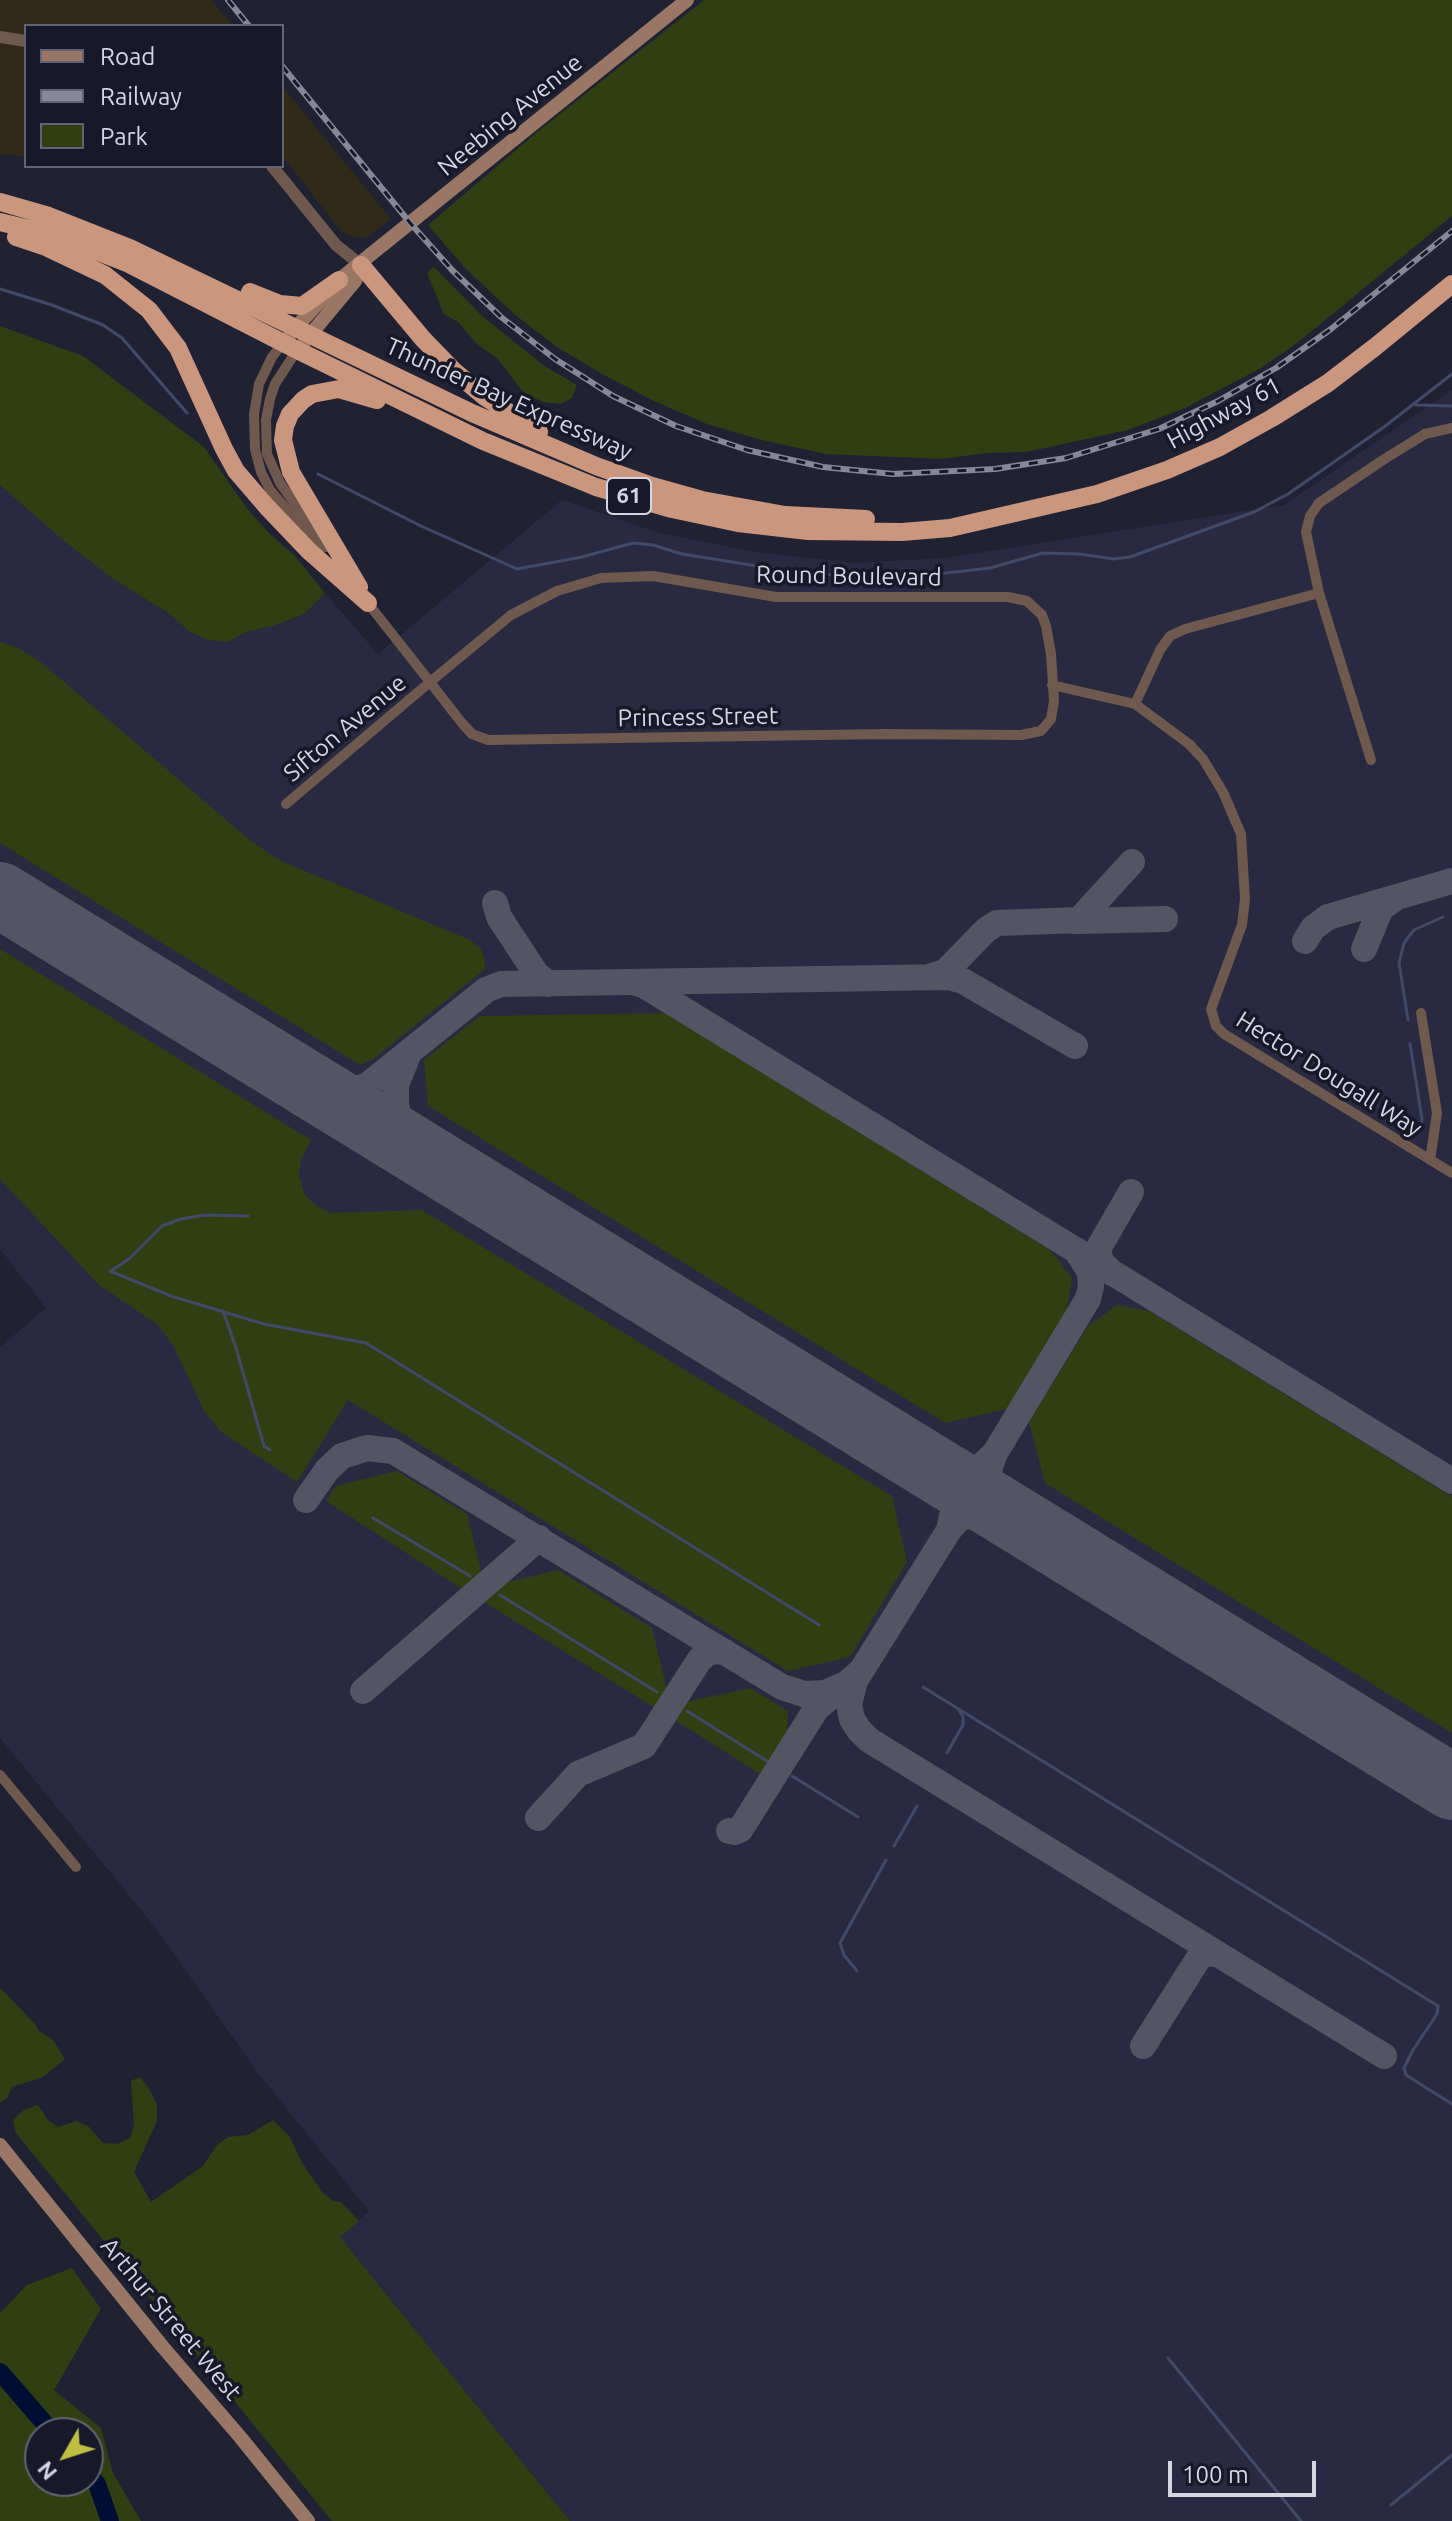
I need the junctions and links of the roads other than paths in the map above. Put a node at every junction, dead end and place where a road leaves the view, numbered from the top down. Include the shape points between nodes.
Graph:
1 (687, 0) edge
2 (0, 37) edge
3 (24, 41) edge
4 (274, 168) edge
5 (0, 202) edge
6 (0, 222) edge
7 (0, 232) edge
8 (149, 256) junction
9 (361, 265) junction
10 (339, 280) junction
11 (1452, 284) edge
12 (303, 331) junction
13 (290, 346) junction
14 (1452, 428) edge
15 (483, 441) junction
16 (596, 466) junction
17 (986, 519) junction
18 (1319, 593) junction
19 (368, 603) junction
20 (430, 682) junction
21 (1052, 685) junction
22 (1135, 704) junction
23 (1371, 760) dead end
24 (286, 804) dead end
25 (1421, 1013) dead end
26 (1430, 1160) junction
27 (1452, 1173) edge
28 (0, 1775) edge
29 (76, 1867) dead end
30 (0, 2145) edge
31 (308, 2521) edge

1 - 9 main road, Neebing Avenue
2 - 3 street
4 - 9 street via 336,245
5 - 8 highway, Thunder Bay Expressway / 61
6 - 13 highway, Thunder Bay Expressway / 61 via 58,236 129,264
7 - 19 highway via 105,275 149,310 178,348 236,471 309,551
8 - 10 highway via 288,306 307,304
8 - 12 highway, Thunder Bay Expressway / 61
9 - 10 main road, Neebing Avenue
9 - 12 main road, Neebing Avenue via 355,281
9 - 16 highway via 454,371 519,421
10 - 12 main road, Neebing Avenue
11 - 17 highway, Highway 61 / 61 via 1328,383 1220,447 1097,494
12 - 13 main road, Neebing Avenue
12 - 16 highway, Thunder Bay Expressway / 61 via 486,420
13 - 15 highway, Thunder Bay Expressway / 61
13 - 19 street, Princess Street via 268,365 257,395 254,435 261,472 276,499
14 - 18 street via 1425,434 1319,503 1306,532
15 - 17 highway, Thunder Bay Expressway / 61 via 596,487 738,523 808,531 902,532
15 - 19 highway via 339,389 312,394 296,407 283,440 291,472
16 - 17 highway, Thunder Bay Expressway / 61 via 702,500 785,515
18 - 22 street via 1170,636
18 - 23 street
19 - 20 street, Princess Street
20 - 21 street, Princess Street via 472,734 503,740 1034,734 1051,719
20 - 21 street, Round Boulevard via 532,603 586,581 635,575 763,596 1018,598 1042,615
20 - 24 street, Sifton Avenue
21 - 22 street
22 - 26 street, Hector Dougall Way via 1203,759 1241,834 1242,925 1213,1001 1216,1026
25 - 26 street via 1437,1113
26 - 27 street, Hector Dougall Way
28 - 29 street
30 - 31 main road, Arthur Street West

